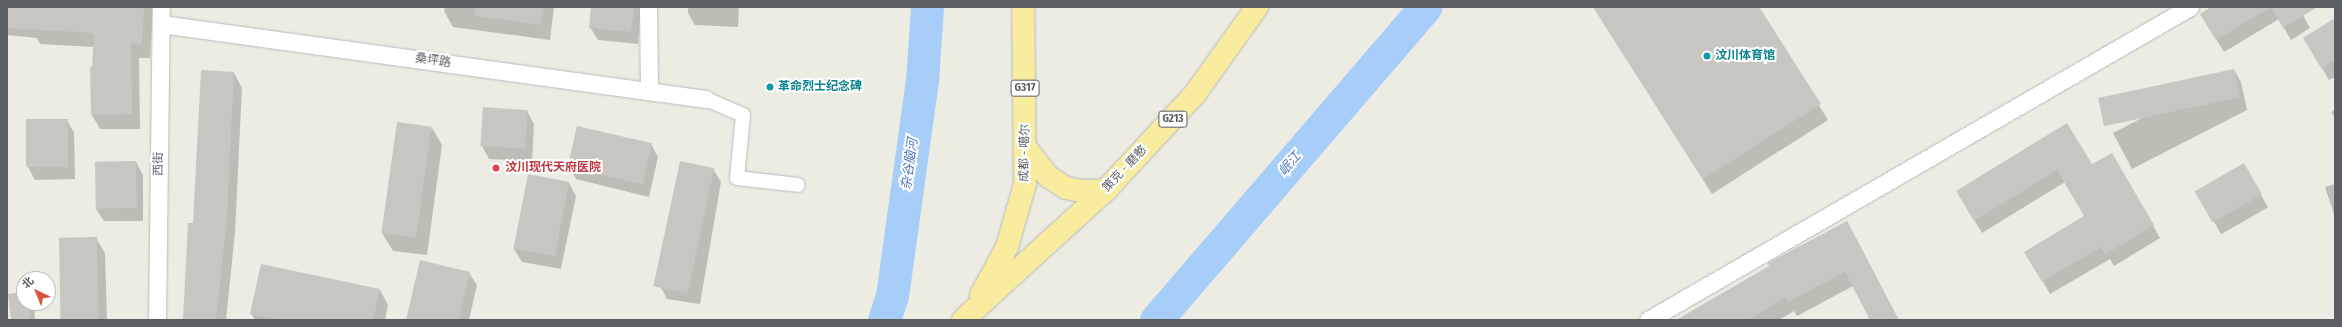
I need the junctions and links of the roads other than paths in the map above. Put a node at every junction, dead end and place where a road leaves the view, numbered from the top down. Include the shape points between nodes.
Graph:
1 (161, 7) edge
2 (648, 7) edge
3 (1023, 7) edge
4 (1257, 7) edge
5 (2190, 7) edge
6 (161, 24) junction
7 (649, 91) junction
8 (706, 99) joint
9 (1026, 159) junction
10 (798, 185) dead end
11 (1106, 190) junction
12 (967, 316) edge
13 (157, 320) edge
14 (1648, 320) edge

1 - 6 street, 西街
2 - 7 street
3 - 9 highway, 成都 - 噶尔 / G317
4 - 11 highway, 策克 - 磨憨 / G213 via 1195,94
5 - 14 street
6 - 7 street, 桑坪路
6 - 13 street, 西街
7 - 8 street, 桑坪路
8 - 10 street via 743,115 737,178
9 - 11 highway via 1066,188 1082,192
9 - 12 highway, 成都 - 噶尔 / G317 via 1026,184 1007,247
11 - 12 highway, 策克 - 磨憨 / G213

